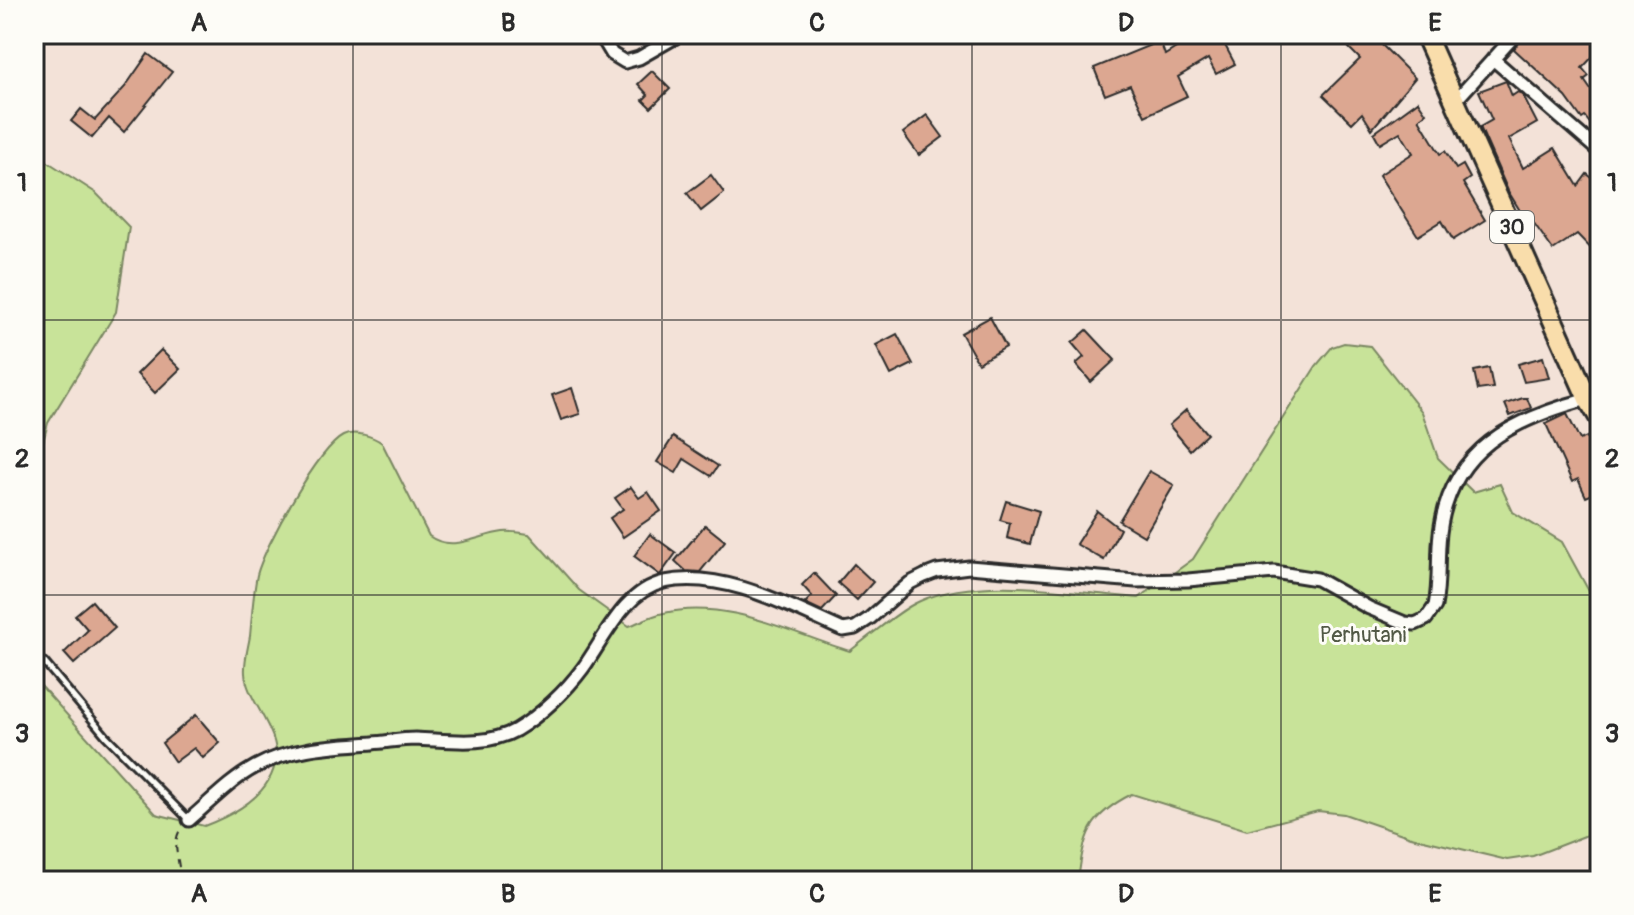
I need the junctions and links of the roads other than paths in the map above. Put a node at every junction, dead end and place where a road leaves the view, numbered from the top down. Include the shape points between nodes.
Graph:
1 (600, 34) edge
2 (681, 34) edge
3 (1425, 34) edge
4 (1516, 34) edge
5 (1493, 59) junction
6 (1456, 100) junction
7 (1600, 152) edge
8 (1588, 399) junction
9 (1600, 419) edge
10 (44, 662) dead end
11 (189, 820) joint

1 - 2 street via 612,54 629,62
3 - 6 highway, 30
4 - 5 street
5 - 6 street
5 - 7 street
6 - 8 highway, 30
8 - 9 highway, 30
8 - 11 street via 1549,409 1518,425 1466,464 1445,508 1435,606 1421,622 1392,619 1317,579 1274,572 1136,581 969,567 937,571 910,583 863,623 843,630 727,583 666,582 625,607 580,671 544,710 515,731 467,742 411,739 324,745 276,757 244,774
10 - 11 lane via 106,736

